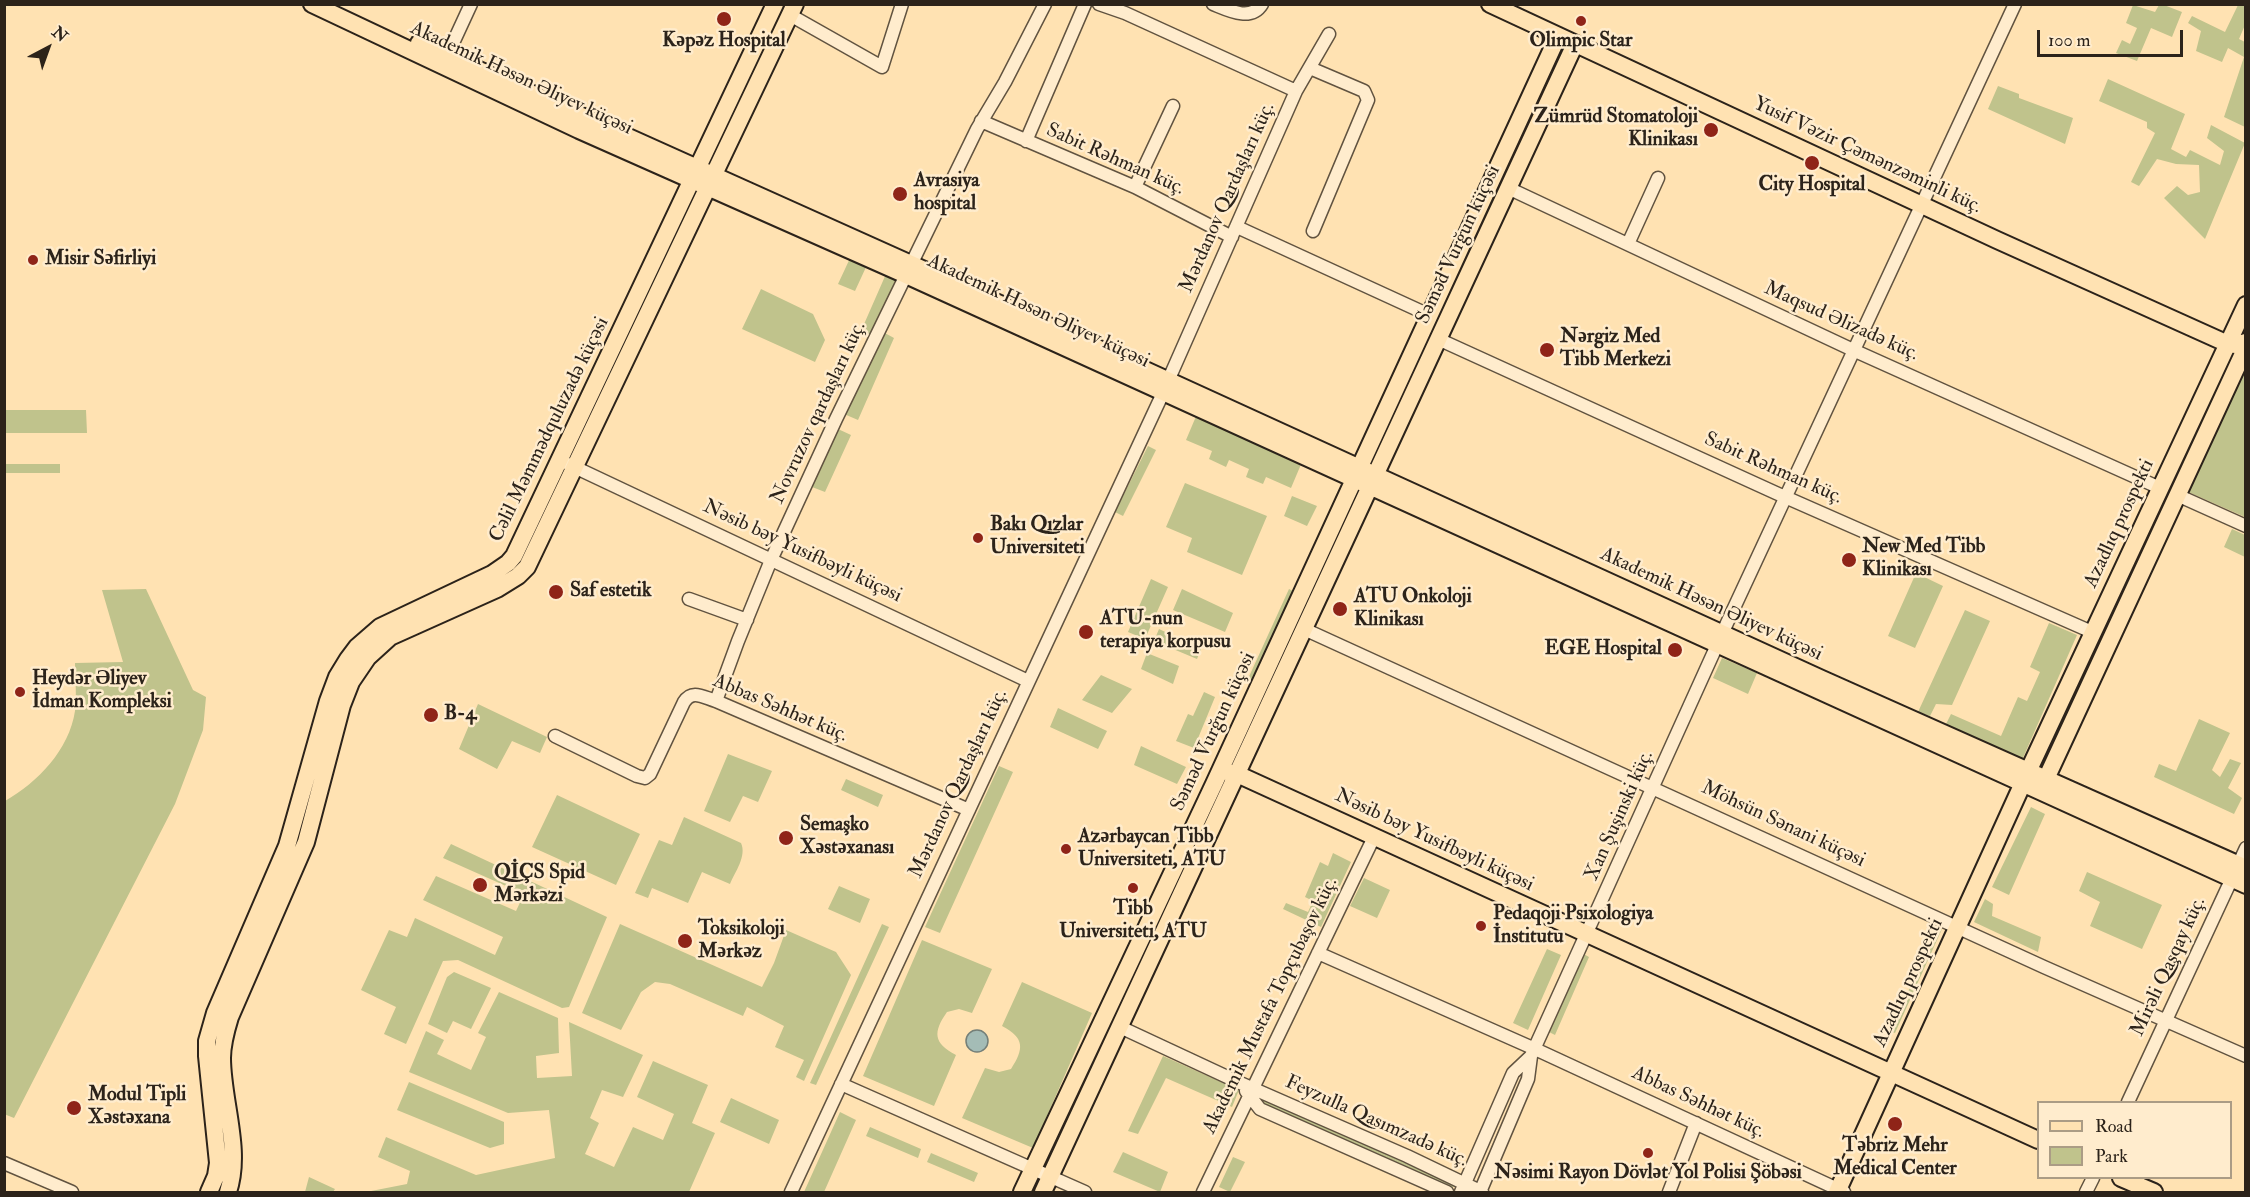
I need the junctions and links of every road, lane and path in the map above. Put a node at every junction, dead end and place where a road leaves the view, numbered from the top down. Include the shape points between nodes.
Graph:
1 (312, 4) edge
2 (337, 4) edge
3 (471, 4) edge
4 (775, 4) edge
5 (902, 4) edge
6 (1045, 4) edge
7 (1085, 4) edge
8 (1099, 4) edge
9 (1213, 4) edge
10 (1262, 4) edge
11 (1490, 4) edge
12 (2015, 4) edge
13 (1127, 9) edge
14 (793, 10) edge
15 (1329, 34) dead end
16 (1558, 36) junction
17 (1575, 44) junction
18 (447, 56) junction
19 (1310, 68) junction
20 (1296, 91) junction
21 (1173, 106) dead end
22 (981, 121) junction
23 (1026, 141) junction
24 (691, 171) junction
25 (1658, 178) dead end
26 (714, 182) junction
27 (1135, 187) junction
28 (1508, 188) junction
29 (1922, 205) junction
30 (1313, 231) dead end
31 (1234, 232) junction
32 (1628, 244) junction
33 (908, 269) junction
34 (2246, 305) edge
35 (1429, 315) junction
36 (1438, 339) junction
37 (2228, 344) junction
38 (2246, 345) edge
39 (1853, 350) junction
40 (1165, 387) junction
41 (559, 459) junction
42 (576, 468) junction
43 (1353, 470) junction
44 (1378, 482) junction
45 (2160, 488) junction
46 (2177, 495) junction
47 (1787, 497) junction
48 (2246, 526) edge
49 (771, 560) junction
50 (513, 570) junction
51 (1310, 574) junction
52 (1326, 582) junction
53 (689, 599) dead end
54 (747, 620) junction
55 (1304, 629) junction
56 (2092, 632) junction
57 (1720, 640) junction
58 (1028, 681) junction
59 (716, 701) junction
60 (555, 736) dead end
61 (1237, 774) junction
62 (2022, 775) junction
63 (1216, 778) junction
64 (2050, 782) junction
65 (1654, 788) junction
66 (969, 810) junction
67 (1374, 837) junction
68 (2246, 848) edge
69 (2240, 874) edge
70 (1958, 927) junction
71 (1587, 935) junction
72 (1317, 953) junction
73 (2166, 1021) junction
74 (1120, 1027) junction
75 (1533, 1053) junction
76 (2246, 1056) edge
77 (1890, 1073) junction
78 (840, 1084) junction
79 (1248, 1090) junction
80 (2128, 1101) edge
81 (1696, 1123) junction
82 (2037, 1140) edge
83 (224, 1143) junction
84 (4, 1163) edge
85 (1034, 1168) junction
86 (1050, 1176) junction
87 (2123, 1179) edge
88 (1463, 1188) edge
89 (72, 1192) edge
90 (209, 1192) edge
91 (228, 1192) edge
92 (791, 1192) edge
93 (1022, 1192) edge
94 (1043, 1192) edge
95 (1086, 1192) edge
96 (1203, 1192) edge
97 (1447, 1192) edge
98 (1480, 1192) edge
99 (1669, 1192) edge
100 (1840, 1192) edge
101 (2154, 1192) edge

1 - 24 main road, Akademik Həsən Əliyev küçəsi via 439,66
2 - 18 main road, Akademik Həsən Əliyev küçəsi
3 - 18 street
4 - 24 main road, Cəlil Məmmədquluzadə küçəsi
5 - 14 street via 882,68
6 - 22 street, Novruzov qardaşları küç.
7 - 23 street
8 - 13 street
9 - 10 street via 1250,14
11 - 16 main road, Yusif Vəzir Çəmənzəminli küç.
12 - 29 street, Xan Şuşinski küç.
13 - 20 street
14 - 26 main road, Cəlil Məmmədquluzadə küçəsi
15 - 19 street, Mərdanov Qardaşları küç.
16 - 17 main road, Yusif Vəzir Çəmənzəminli küç.
16 - 35 main road, Səməd Vurğun küçəsi
17 - 28 main road, Səməd Vurğun küçəsi
17 - 29 main road, Yusif Vəzir Çəmənzəminli küç.
18 - 24 main road, Akademik Həsən Əliyev küçəsi
19 - 20 street, Mərdanov Qardaşları küç.
19 - 30 street via 1364,91 1368,100
20 - 31 street, Mərdanov Qardaşları küç.
21 - 27 street
22 - 23 street, Sabit Rəhman küç.
22 - 33 street, Novruzov qardaşları küç.
23 - 27 street, Sabit Rəhman küç.
24 - 26 main road, Akademik Həsən Əliyev küçəsi
24 - 41 main road, Cəlil Məmmədquluzadə küçəsi
25 - 32 street
26 - 33 main road, Akademik Həsən Əliyev küçəsi
26 - 42 main road, Cəlil Məmmədquluzadə küçəsi
27 - 31 street, Sabit Rəhman küç.
28 - 32 street, Maqsud Əlizadə küç.
28 - 36 main road, Səməd Vurğun küçəsi
29 - 37 main road, Yusif Vəzir Çəmənzəminli küç.
29 - 39 street, Xan Şuşinski küç.
31 - 35 street, Sabit Rəhman küç.
31 - 40 street, Mərdanov Qardaşları küç.
32 - 39 street, Maqsud Əlizadə küç.
33 - 40 main road, Akademik Həsən Əliyev küçəsi
33 - 49 street, Novruzov qardaşları küç.
34 - 37 main road, Azadlıq prospekti
35 - 43 main road, Səməd Vurğun küçəsi
36 - 44 main road, Səməd Vurğun küçəsi
36 - 47 street, Sabit Rəhman küç.
37 - 38 main road
37 - 45 main road, Azadlıq prospekti
38 - 46 main road, Azadlıq prospekti
39 - 45 street, Maqsud Əlizadə küç.
39 - 47 street, Xan Şuşinski küç.
40 - 43 main road, Akademik Həsən Əliyev küçəsi
40 - 58 street, Mərdanov Qardaşları küç.
41 - 42 street, Nəsib bəy Yusifbəyli küçəsi
41 - 50 main road, Cəlil Məmmədquluzadə küçəsi
42 - 49 street, Nəsib bəy Yusifbəyli küçəsi
42 - 50 main road, Cəlil Məmmədquluzadə küçəsi via 531,560
43 - 44 main road, Akademik Həsən Əliyev küçəsi
43 - 51 main road, Səməd Vurğun küçəsi
44 - 52 main road, Səməd Vurğun küçəsi
44 - 57 main road, Akademik Həsən Əliyev küçəsi
45 - 56 main road, Azadlıq prospekti
46 - 48 street
46 - 64 main road, Azadlıq prospekti
47 - 56 street, Sabit Rəhman küç.
47 - 57 street, Xan Şuşinski küç.
49 - 54 street, Novruzov qardaşları küç.
49 - 58 street, Nəsib bəy Yusifbəyli küçəsi
50 - 83 main road, Cəlil Məmmədquluzadə küçəsi via 497,589 390,637 368,657 351,682 306,842 214,1049
51 - 52 main road
51 - 63 main road, Səməd Vurğun küçəsi
52 - 55 main road, Səməd Vurğun küçəsi
53 - 54 street
54 - 59 street, Novruzov qardaşları küç.
55 - 61 main road, Səməd Vurğun küçəsi
55 - 65 street, Möhsün Sənani küçəsi
56 - 62 main road, Azadlıq prospekti
57 - 62 main road, Akademik Həsən Əliyev küçəsi
57 - 65 street, Xan Şuşinski küç.
58 - 66 street, Mərdanov Qardaşları küç.
59 - 60 street, Abbas Səhhət küç. via 688,696 645,778
59 - 66 street, Abbas Səhhət küç.
61 - 63 main road via 1224,772
61 - 67 main road, Nəsib bəy Yusifbəyli küçəsi
61 - 74 main road, Səməd Vurğun küçəsi
62 - 64 main road, Akademik Həsən Əliyev küçəsi
62 - 70 main road, Azadlıq prospekti
63 - 85 main road, Səməd Vurğun küçəsi
64 - 69 main road
65 - 70 street, Möhsün Sənani küçəsi
65 - 71 street, Xan Şuşinski küç.
66 - 78 street, Mərdanov Qardaşları küç.
67 - 71 main road, Nəsib bəy Yusifbəyli küçəsi
67 - 72 street, Akademik Mustafa Topçubaşov küç.
68 - 69 street, Mirəli Qaşqay küç.
69 - 73 street, Mirəli Qaşqay küç.
70 - 73 street, Möhsün Sənani küçəsi
70 - 77 main road, Azadlıq prospekti
71 - 75 street, Xan Şuşinski küç.
71 - 77 main road, Nəsib bəy Yusifbəyli küçəsi
72 - 75 street, Abbas Səhhət küç.
72 - 79 street, Akademik Mustafa Topçubaşov küç.
73 - 76 street, Möhsün Sənani küçəsi
73 - 80 street, Mirəli Qaşqay küç.
74 - 79 street, Feyzulla Qasımzadə küç.
74 - 86 main road, Səməd Vurğun küçəsi
75 - 81 street, Abbas Səhhət küç.
75 - 88 street, Xan Şuşinski küç. via 1513,1073
75 - 98 street via 1527,1079
77 - 82 main road, Nəsib bəy Yusifbəyli küçəsi
77 - 100 main road, Azadlıq prospekti
78 - 85 street
78 - 92 street, Mərdanov Qardaşları küç.
79 - 88 street, Feyzulla Qasımzadə küç. via 1407,1156
79 - 96 street, Akademik Mustafa Topçubaşov küç.
79 - 97 street, Feyzulla Qasımzadə küç. via 1260,1109
81 - 99 street
81 - 100 street, Abbas Səhhət küç.
83 - 90 main road, Cəlil Məmmədquluzadə küçəsi
83 - 91 main road, Cəlil Məmmədquluzadə küçəsi via 232,1181
84 - 89 street
85 - 86 street
85 - 93 main road, Səməd Vurğun küçəsi
86 - 94 main road, Səməd Vurğun küçəsi
86 - 95 street
87 - 101 main road
88 - 98 street, Feyzulla Qasımzadə küç.

